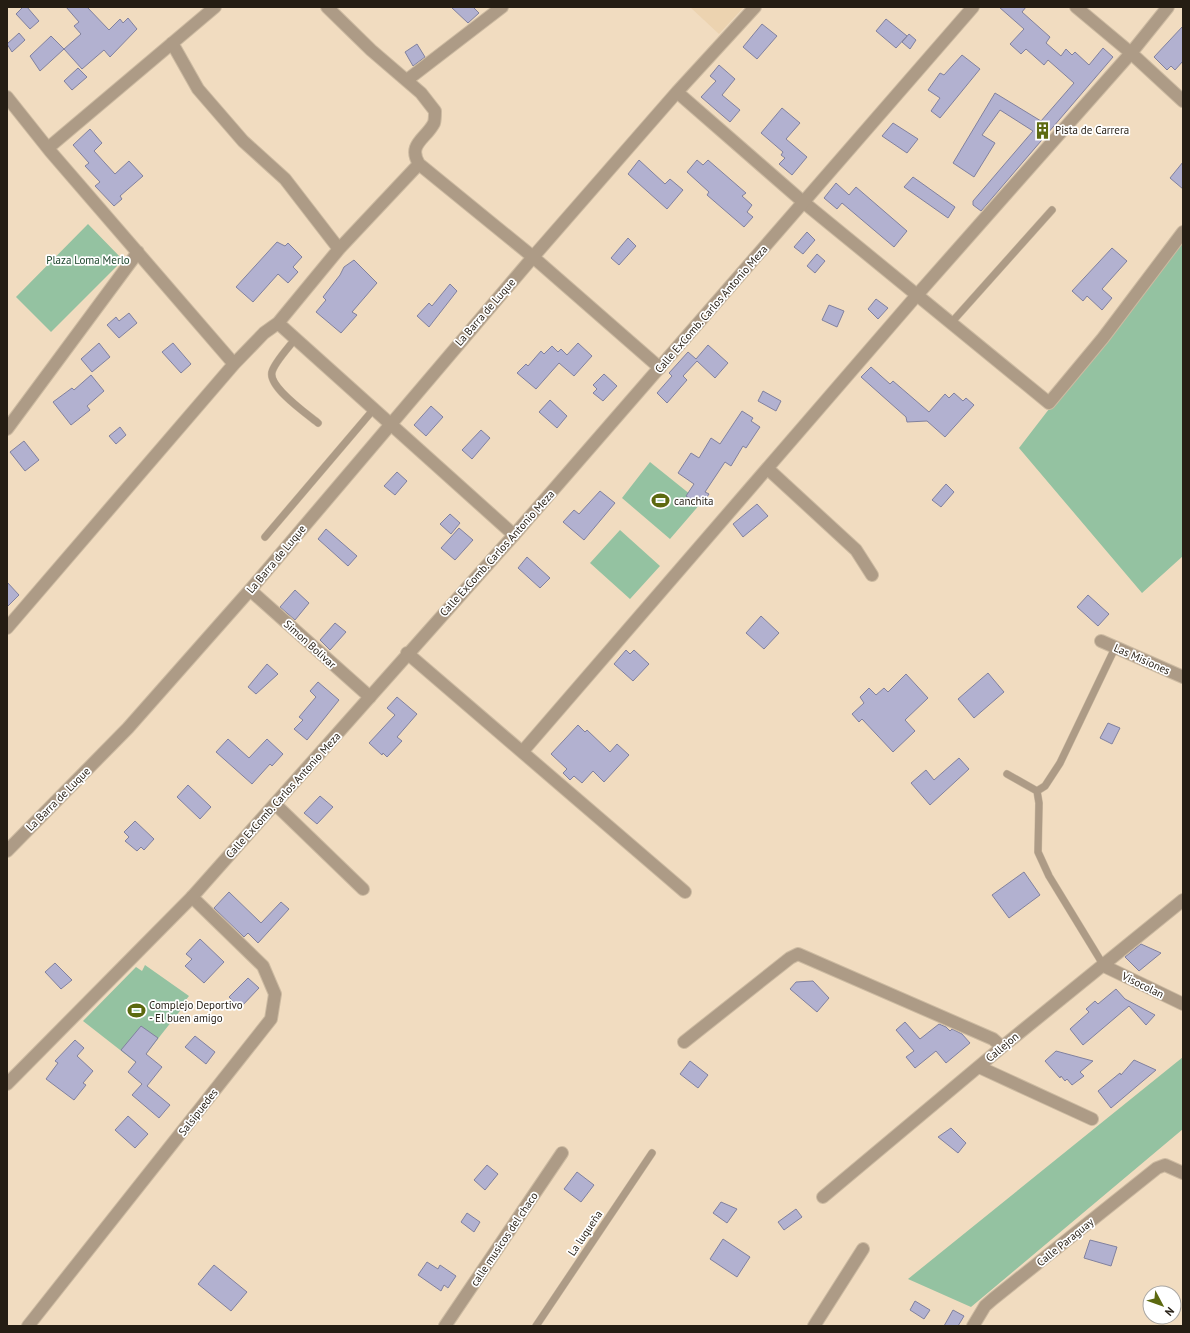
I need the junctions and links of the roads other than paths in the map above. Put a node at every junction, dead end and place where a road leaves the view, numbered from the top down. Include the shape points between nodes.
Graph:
1 (215, 7) edge
2 (327, 7) edge
3 (502, 7) edge
4 (755, 7) edge
5 (973, 7) edge
6 (1076, 7) edge
7 (1168, 7) edge
8 (172, 43) junction
9 (1131, 53) junction
10 (407, 80) junction
11 (677, 92) junction
12 (7, 97) edge
13 (1183, 101) edge
14 (48, 148) junction
15 (419, 164) junction
16 (802, 201) junction
17 (1052, 210) dead end
18 (1183, 232) edge
19 (339, 249) junction
20 (138, 252) junction
21 (532, 257) junction
22 (917, 295) junction
23 (278, 323) junction
24 (951, 323) junction
25 (295, 339) junction
26 (234, 364) junction
27 (660, 368) junction
28 (373, 410) junction
29 (318, 424) dead end
30 (389, 425) junction
31 (7, 429) edge
32 (768, 468) junction
33 (514, 535) junction
34 (265, 537) dead end
35 (872, 575) dead end
36 (250, 590) junction
37 (7, 628) edge
38 (1101, 641) dead end
39 (1115, 648) junction
40 (408, 653) junction
41 (1183, 677) edge
42 (370, 697) junction
43 (523, 751) junction
44 (1007, 774) dead end
45 (1037, 791) junction
46 (275, 804) junction
47 (7, 851) edge
48 (363, 889) dead end
49 (686, 892) dead end
50 (192, 897) junction
51 (1183, 900) edge
52 (1104, 966) junction
53 (1183, 1004) edge
54 (684, 1042) dead end
55 (1002, 1047) junction
56 (979, 1068) junction
57 (7, 1084) edge
58 (1092, 1118) dead end
59 (562, 1153) dead end
60 (652, 1153) dead end
61 (1183, 1173) edge
62 (824, 1197) dead end
63 (864, 1249) dead end
64 (28, 1326) edge
65 (445, 1326) edge
66 (536, 1326) edge
67 (814, 1326) edge
68 (973, 1326) edge

1 - 8 street
2 - 10 street via 371,50
3 - 10 street
4 - 11 street, La Barra de Luque
5 - 16 street, Calle ExComb. Carlos Antonio Meza
6 - 9 street
7 - 9 street
8 - 14 street
8 - 19 street via 198,90 243,141 285,179
9 - 13 street
9 - 22 street
10 - 15 street via 421,92 435,111 434,123 420,139 415,150 414,157
11 - 16 street
11 - 21 street, La Barra de Luque
12 - 14 street
14 - 20 street
15 - 19 street
15 - 21 street
16 - 22 street
16 - 27 street, Calle ExComb. Carlos Antonio Meza
17 - 24 lane
18 - 24 street via 1103,338 1049,403
19 - 23 street
20 - 26 street
20 - 31 street
21 - 27 street
21 - 30 street, La Barra de Luque
22 - 24 street
22 - 32 street
23 - 25 street
23 - 26 street via 264,333
25 - 28 street
25 - 29 lane via 272,371 271,378 277,388
26 - 37 street
27 - 33 street, Calle ExComb. Carlos Antonio Meza
28 - 30 street
28 - 34 lane
30 - 33 street
30 - 36 street, La Barra de Luque
32 - 35 street via 856,550
32 - 43 street
33 - 40 street, Calle ExComb. Carlos Antonio Meza
36 - 42 street, Simon Bolivar
36 - 47 street, La Barra de Luque via 128,728
38 - 39 street, Las Misiones
39 - 41 street, Las Misiones
39 - 45 lane via 1060,763 1045,786
40 - 42 street, Calle ExComb. Carlos Antonio Meza
40 - 43 street
42 - 46 street, Calle ExComb. Carlos Antonio Meza
43 - 49 street
44 - 45 lane
45 - 52 lane via 1038,852 1049,876
46 - 48 street
46 - 50 street, Calle ExComb. Carlos Antonio Meza
50 - 57 street, Calle ExComb. Carlos Antonio Meza
50 - 64 street, Salsipuedes via 264,966 275,994 271,1019
51 - 52 street, Callejon
52 - 53 street, Visocolan
52 - 55 street, Callejon
54 - 55 street via 798,954 993,1039
55 - 56 street, Callejon
56 - 58 street
56 - 62 street, Callejon
59 - 65 street, calle musicos del chaco
60 - 66 lane, La luqueña
61 - 68 street, Calle Paraguay via 1165,1165 1157,1168 993,1299 985,1306
63 - 67 street

